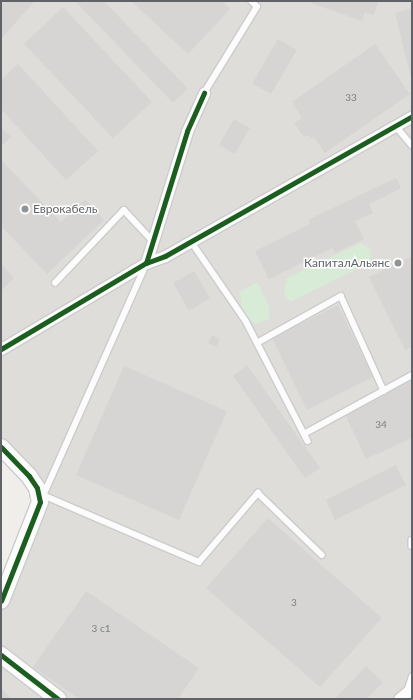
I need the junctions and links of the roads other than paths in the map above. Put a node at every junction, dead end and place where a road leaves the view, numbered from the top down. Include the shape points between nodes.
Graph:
1 (251, 1) edge
2 (204, 93) joint
3 (412, 116) edge
4 (396, 125) junction
5 (412, 145) edge
6 (153, 241) junction
7 (191, 241) junction
8 (146, 263) junction
9 (55, 283) dead end
10 (258, 343) junction
11 (1, 349) edge
12 (412, 375) edge
13 (384, 391) junction
14 (304, 434) junction
15 (308, 441) dead end
16 (1, 447) edge
17 (42, 498) junction
18 (412, 540) edge
19 (412, 546) edge
20 (322, 555) dead end
21 (1, 601) edge
22 (3, 659) edge
23 (412, 677) edge
24 (403, 695) edge
25 (58, 699) edge

1 - 2 lane via 257,7
2 - 6 street via 187,131
3 - 4 street
4 - 5 lane
4 - 7 street
6 - 8 street
6 - 9 lane via 124,210
7 - 8 street via 165,256
7 - 10 lane via 246,321
8 - 11 street
8 - 17 lane
10 - 13 lane via 341,296
10 - 14 lane
12 - 13 lane
13 - 14 lane
14 - 15 lane
16 - 17 street via 30,476
17 - 20 lane via 199,562 258,493
17 - 21 street
18 - 19 lane
22 - 25 street
23 - 24 lane

